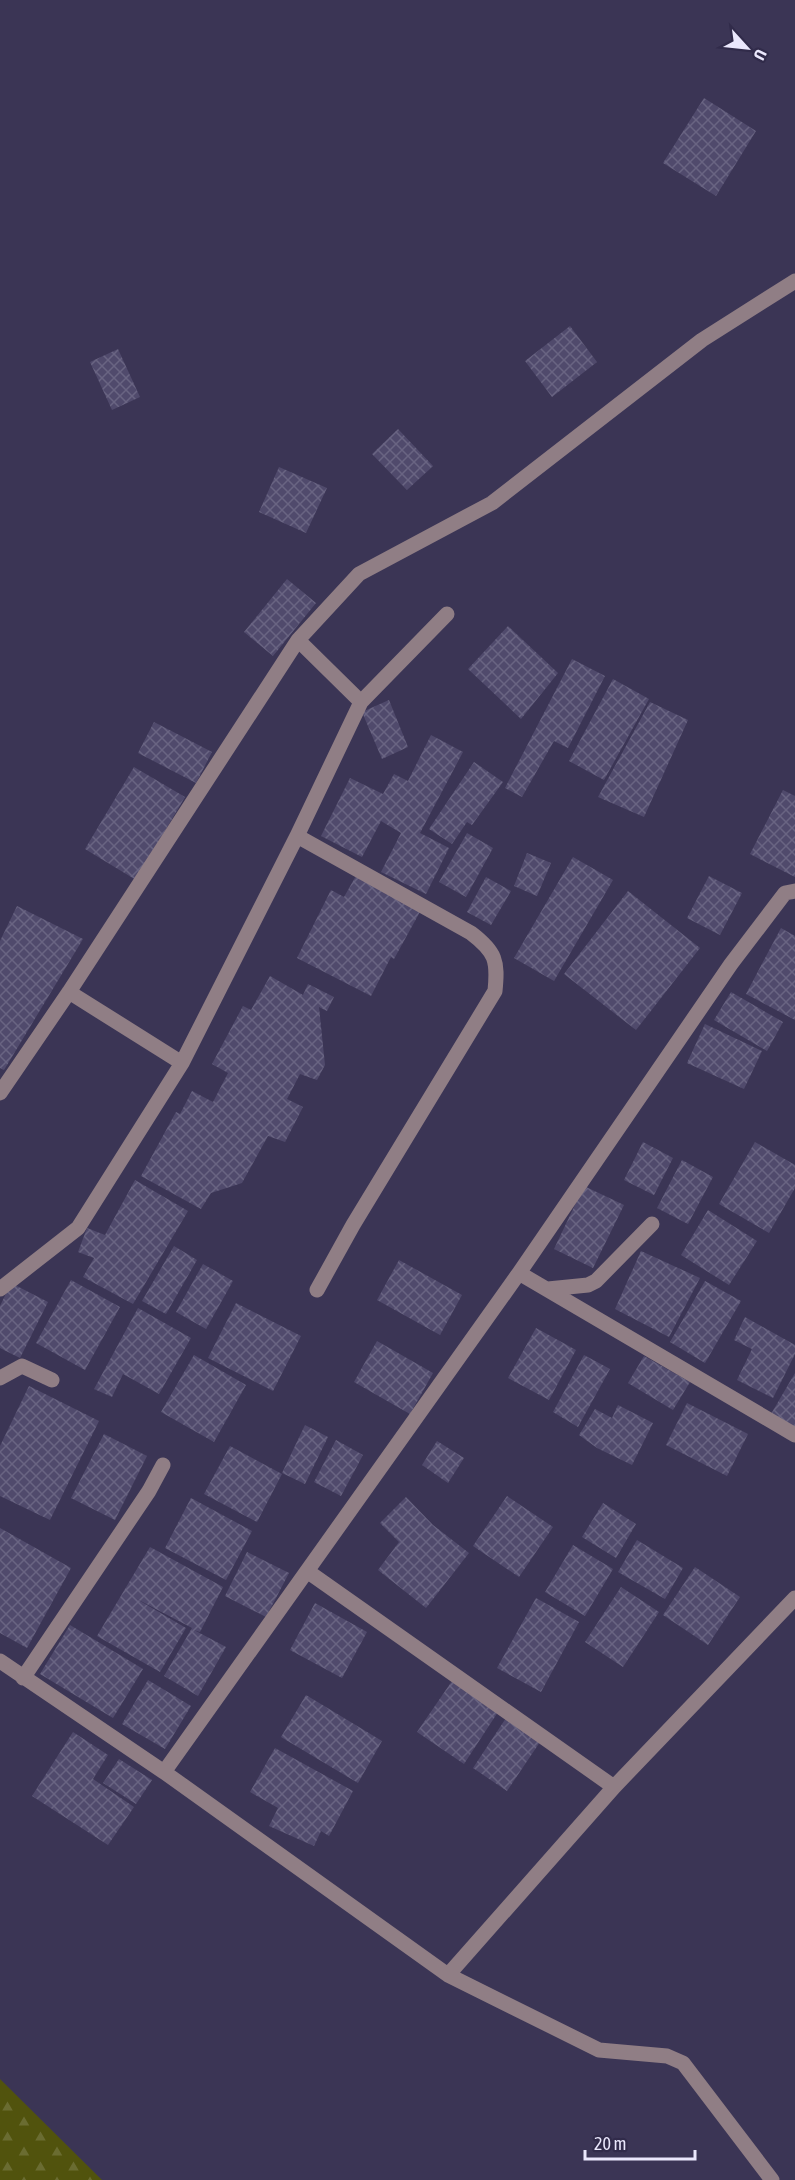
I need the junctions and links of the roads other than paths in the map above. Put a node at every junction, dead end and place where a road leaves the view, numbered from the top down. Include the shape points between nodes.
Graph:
1 (795, 281) edge
2 (447, 614) dead end
3 (297, 640) junction
4 (358, 699) junction
5 (297, 836) junction
6 (795, 891) edge
7 (69, 992) junction
8 (182, 1064) junction
9 (0, 1093) edge
10 (652, 1224) dead end
11 (519, 1273) junction
12 (0, 1289) edge
13 (548, 1289) junction
14 (317, 1290) dead end
15 (0, 1378) edge
16 (52, 1380) dead end
17 (795, 1435) edge
18 (163, 1465) dead end
19 (307, 1571) junction
20 (795, 1598) edge
21 (0, 1661) edge
22 (23, 1678) junction
23 (164, 1772) junction
24 (614, 1787) junction
25 (448, 1976) junction
26 (772, 2180) edge

1 - 3 street via 702,340 492,503 359,574
2 - 4 street
3 - 4 street
3 - 7 street
4 - 5 street
5 - 8 street
5 - 14 street via 471,933 486,945 498,966 495,991
6 - 11 street via 785,893 731,964
7 - 8 street
7 - 9 street
8 - 12 street via 78,1228
10 - 13 street via 596,1281
11 - 13 street
11 - 19 street
13 - 17 street
15 - 16 street via 22,1366
18 - 22 street
19 - 23 street
19 - 24 street
20 - 24 street
21 - 22 street
22 - 23 street
23 - 25 street
24 - 25 street
25 - 26 street via 600,2050 668,2056 682,2063

